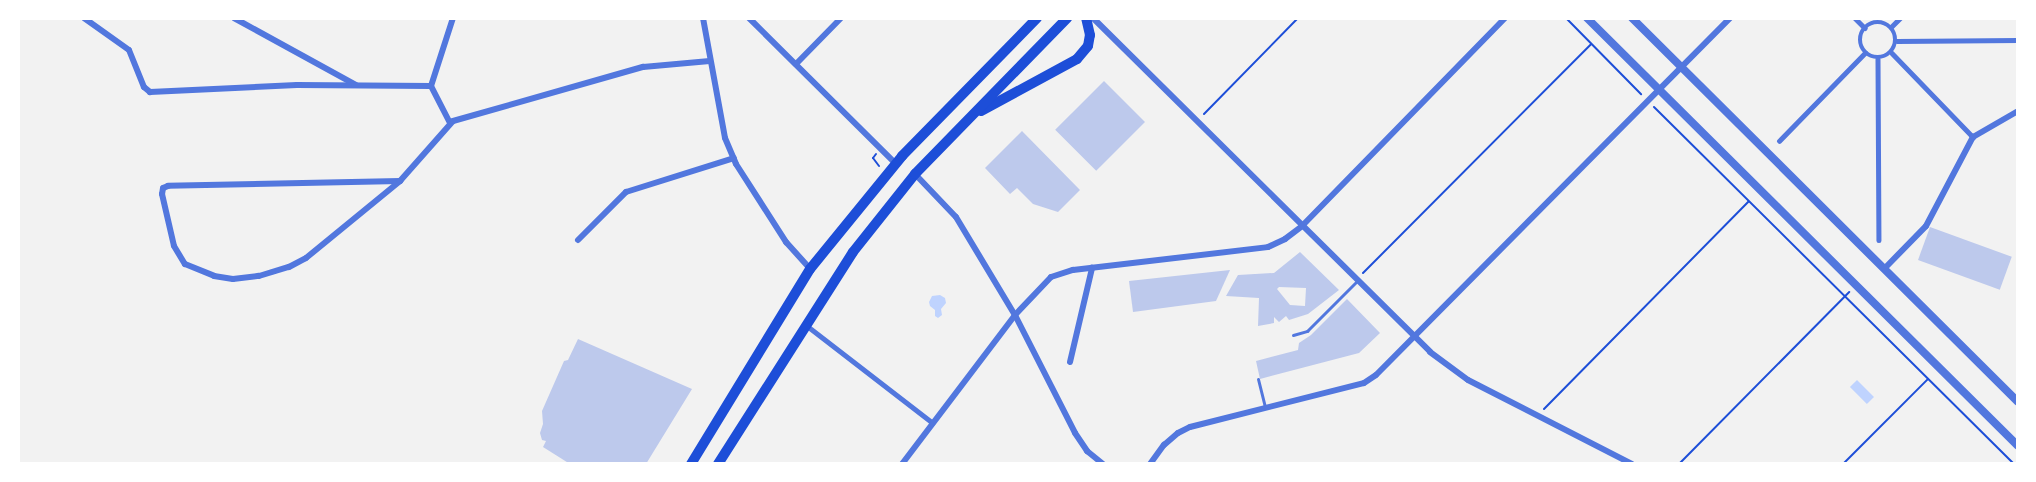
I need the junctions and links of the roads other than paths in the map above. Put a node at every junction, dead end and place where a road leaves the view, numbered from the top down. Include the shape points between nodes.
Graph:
1 (84, 18) edge
2 (234, 18) edge
3 (453, 18) edge
4 (703, 18) edge
5 (749, 18) edge
6 (842, 18) edge
7 (1037, 18) edge
8 (1067, 18) edge
9 (1086, 18) edge
10 (1093, 18) edge
11 (1505, 18) edge
12 (1587, 18) edge
13 (1632, 18) edge
14 (1730, 18) edge
15 (1855, 18) edge
16 (1900, 18) edge
17 (1891, 27) junction
18 (1865, 28) junction
19 (1897, 40) junction
20 (2018, 40) edge
21 (1865, 53) junction
22 (1892, 53) junction
23 (1878, 58) junction
24 (710, 61) junction
25 (796, 64) junction
26 (1682, 67) junction
27 (357, 85) junction
28 (430, 86) junction
29 (1659, 89) junction
30 (2018, 111) edge
31 (971, 117) junction
32 (450, 123) junction
33 (1973, 137) junction
34 (1779, 141) dead end
35 (734, 158) junction
36 (896, 163) junction
37 (915, 174) junction
38 (400, 181) junction
39 (1302, 226) junction
40 (578, 240) dead end
41 (1879, 240) dead end
42 (810, 268) junction
43 (1092, 268) junction
44 (1884, 268) junction
45 (1358, 280) junction
46 (1015, 315) junction
47 (810, 328) dead end
48 (1293, 335) dead end
49 (1414, 337) junction
50 (1070, 362) dead end
51 (1258, 379) dead end
52 (2018, 402) edge
53 (1266, 408) junction
54 (933, 423) junction
55 (2018, 446) edge
56 (691, 464) edge
57 (718, 464) edge
58 (902, 464) edge
59 (1103, 464) edge
60 (1150, 464) edge
61 (1632, 464) edge

1 - 27 street via 129,50 144,87 150,92
2 - 27 street
3 - 28 street
4 - 24 street
5 - 25 street
6 - 25 street
7 - 36 main road
8 - 31 main road
9 - 31 main road via 1088,46 1077,59
10 - 39 street
11 - 39 street
12 - 29 street
13 - 26 street
14 - 26 street
15 - 18 street
16 - 17 street
17 - 18 street via 1875,22
17 - 19 street
18 - 21 street via 1860,43
19 - 20 street
19 - 22 street
21 - 23 street
21 - 34 street
22 - 23 street
22 - 33 street
23 - 41 street
24 - 32 street via 643,67
24 - 35 street via 719,118
25 - 36 street
26 - 29 street
26 - 44 street
27 - 28 street
28 - 32 street
29 - 49 street
29 - 55 street
30 - 33 street
31 - 37 main road
32 - 38 street
33 - 44 street via 1926,226
35 - 40 street via 626,192
35 - 42 street via 786,242
36 - 42 main road
37 - 46 street via 956,217
37 - 57 main road via 853,252
38 - 38 street via 306,258 259,276 233,279 203,273 180,259 162,194 163,189
39 - 43 street via 1268,247
39 - 45 street
42 - 56 main road
43 - 46 street via 1051,277
43 - 50 street
44 - 52 street
45 - 48 lane via 1306,331
45 - 49 street
46 - 54 street
46 - 59 street via 1087,451
47 - 54 street
49 - 53 street via 1364,383
49 - 61 street via 1468,380
51 - 53 lane
53 - 60 street via 1178,433
54 - 58 street

